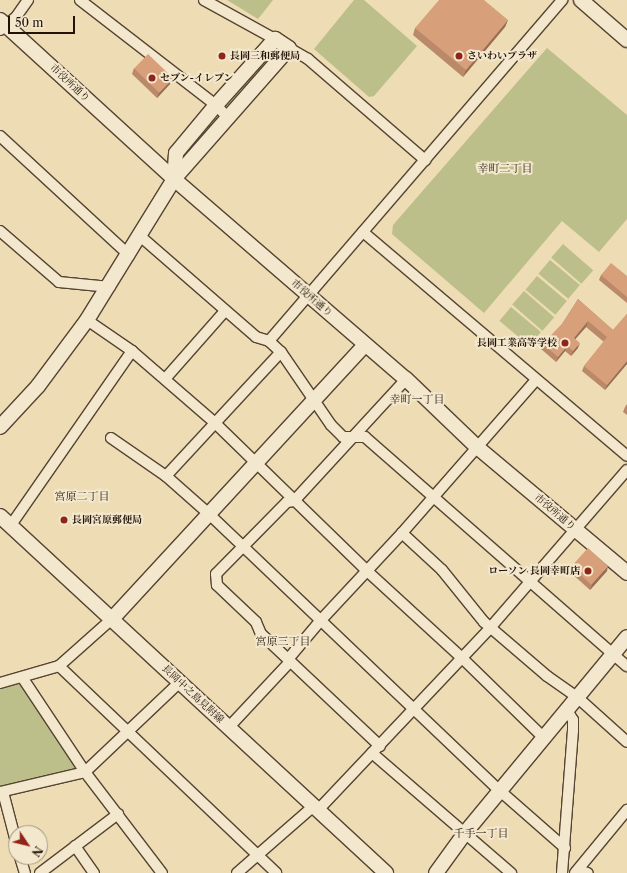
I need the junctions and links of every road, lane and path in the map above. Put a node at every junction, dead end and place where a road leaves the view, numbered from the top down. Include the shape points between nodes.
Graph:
1 (28, 0) edge
2 (80, 0) edge
3 (204, 0) edge
4 (562, 0) edge
5 (581, 0) edge
6 (2, 24) edge
7 (275, 39) junction
8 (627, 40) edge
9 (288, 48) junction
10 (216, 105) junction
11 (227, 117) junction
12 (0, 136) edge
13 (425, 160) junction
14 (174, 179) junction
15 (0, 231) edge
16 (363, 232) junction
17 (140, 236) junction
18 (128, 255) junction
19 (110, 287) junction
20 (308, 295) junction
21 (225, 311) junction
22 (87, 320) junction
23 (269, 341) junction
24 (365, 345) junction
25 (132, 351) junction
26 (281, 352) junction
27 (165, 379) junction
28 (406, 379) junction
29 (536, 380) junction
30 (314, 400) junction
31 (215, 423) junction
32 (0, 427) edge
33 (111, 438) dead end
34 (351, 439) junction
35 (477, 446) junction
36 (627, 456) edge
37 (255, 464) junction
38 (627, 470) edge
39 (166, 476) junction
40 (433, 495) junction
41 (294, 500) junction
42 (209, 514) junction
43 (5, 521) edge
44 (576, 529) junction
45 (402, 533) junction
46 (242, 547) junction
47 (366, 570) junction
48 (627, 573) edge
49 (531, 582) junction
50 (112, 619) junction
51 (321, 620) junction
52 (490, 628) junction
53 (627, 638) edge
54 (614, 653) junction
55 (289, 658) junction
56 (462, 658) junction
57 (59, 666) junction
58 (627, 666) edge
59 (22, 677) junction
60 (180, 682) junction
61 (0, 683) edge
62 (577, 697) junction
63 (415, 708) junction
64 (567, 710) junction
65 (229, 728) junction
66 (130, 732) junction
67 (543, 737) junction
68 (627, 742) edge
69 (380, 746) junction
70 (372, 753) junction
71 (85, 772) junction
72 (499, 790) junction
73 (2, 792) edge
74 (317, 807) junction
75 (627, 810) edge
76 (118, 814) junction
77 (11, 825) edge
78 (464, 833) junction
79 (75, 846) junction
80 (564, 848) junction
81 (259, 856) junction
82 (576, 872) edge
83 (40, 873) edge
84 (94, 873) edge
85 (162, 873) edge
86 (237, 873) edge
87 (276, 873) edge
88 (386, 873) edge
89 (436, 873) edge
90 (511, 873) edge
91 (562, 873) edge
92 (588, 873) edge

1 - 6 street via 16,17
2 - 10 street
3 - 7 street
4 - 13 street
5 - 8 street
6 - 14 street, 市役所通り
7 - 9 street
7 - 10 street
9 - 11 street
9 - 13 street via 308,59
10 - 11 street
10 - 14 street via 176,153
11 - 14 street
12 - 18 street
13 - 16 street
14 - 17 street
14 - 20 street, 市役所通り
15 - 19 street via 59,282
16 - 20 street
16 - 29 street
17 - 18 street
17 - 21 street
18 - 19 street
19 - 22 street
20 - 23 street
20 - 24 street, 市役所通り
21 - 23 street via 256,338
21 - 27 street
22 - 25 street
22 - 32 street via 38,386
23 - 26 street
24 - 28 street, 市役所通り
24 - 30 street
25 - 27 street
25 - 43 street
26 - 30 street
26 - 31 street
27 - 31 street
28 - 34 street
28 - 35 street, 市役所通り
29 - 35 street
29 - 36 street
30 - 34 street via 331,425 343,437
30 - 37 street
31 - 37 street
31 - 39 street
33 - 39 street
34 - 40 street via 365,436
34 - 41 street
35 - 40 street
35 - 44 street, 市役所通り
37 - 41 street
37 - 42 street
38 - 44 street
39 - 42 street
40 - 45 street
40 - 49 street
41 - 46 street via 287,502
41 - 47 street
42 - 46 street
42 - 50 street
43 - 50 street, 長岡中之島見附線
44 - 48 street, 市役所通り
44 - 49 street
45 - 47 street
45 - 52 street via 442,570
46 - 51 street
46 - 55 street via 216,574 217,585 256,622 261,634
47 - 51 street
47 - 56 street
49 - 52 street
49 - 54 street
50 - 57 street
50 - 60 street, 長岡中之島見附線
51 - 55 street
51 - 63 street
52 - 56 street
52 - 62 street via 552,680
53 - 54 street
54 - 58 street
54 - 62 street
55 - 65 street via 288,664
55 - 69 street
56 - 63 street
56 - 67 street
57 - 59 street
57 - 66 street
59 - 61 street
59 - 71 street
60 - 65 street, 長岡中之島見附線
60 - 66 street
62 - 64 street
62 - 68 street
63 - 69 street
63 - 72 street
64 - 67 street
64 - 80 street via 573,720 573,731
65 - 74 street, 長岡中之島見附線
66 - 71 street
66 - 81 street
67 - 72 street
69 - 70 street
70 - 74 street
70 - 78 street
71 - 73 street
71 - 76 street
72 - 78 street
72 - 80 street
73 - 77 street
74 - 81 street
74 - 88 street, 長岡中之島見附線
75 - 82 street
76 - 79 street
76 - 85 street
78 - 89 street
78 - 90 street
79 - 83 street
79 - 84 street
80 - 91 street
81 - 86 street
81 - 87 street
82 - 92 street

